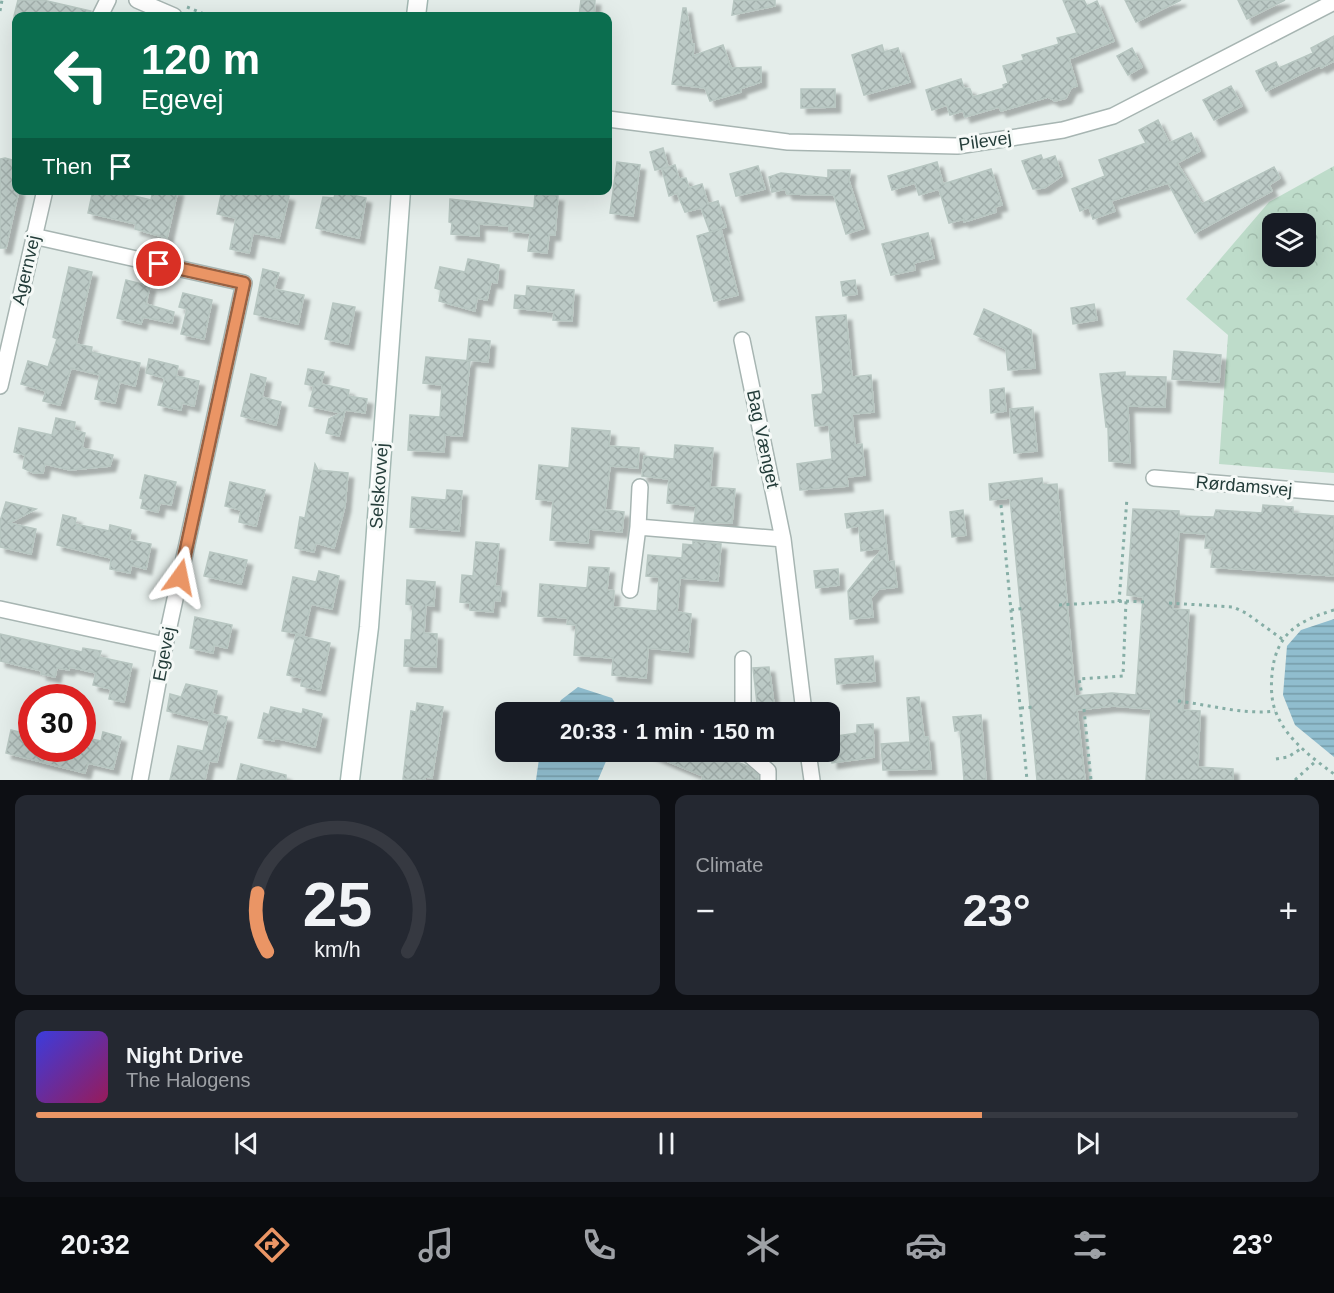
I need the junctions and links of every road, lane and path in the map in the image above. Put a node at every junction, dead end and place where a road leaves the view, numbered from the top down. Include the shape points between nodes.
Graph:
1 (2, 0) edge
2 (137, 0) edge
3 (1334, 3) edge
4 (177, 10) edge
5 (0, 11) edge
6 (612, 120) edge
7 (44, 195) edge
8 (401, 195) edge
9 (33, 236) junction
10 (742, 340) dead end
11 (0, 386) edge
12 (1154, 478) dead end
13 (640, 487) dead end
14 (1334, 493) edge
15 (1127, 498) dead end
16 (1001, 505) dead end
17 (638, 527) junction
18 (783, 539) junction
19 (630, 590) dead end
20 (1119, 602) junction
21 (1126, 602) junction
22 (1145, 602) dead end
23 (1169, 603) dead end
24 (1059, 605) dead end
25 (1025, 608) dead end
26 (0, 609) edge
27 (1011, 610) junction
28 (1334, 610) edge
29 (1282, 639) junction
30 (165, 645) junction
31 (743, 659) dead end
32 (1082, 695) dead end
33 (1178, 701) dead end
34 (743, 702) edge
35 (803, 702) edge
36 (1035, 707) dead end
37 (1021, 708) junction
38 (1084, 709) dead end
39 (1275, 711) junction
40 (1302, 748) junction
41 (1276, 759) dead end
42 (1316, 761) junction
43 (758, 762) edge
44 (809, 762) edge
45 (1334, 774) edge
46 (140, 780) edge
47 (350, 780) edge
48 (768, 780) edge
49 (812, 780) edge
50 (1027, 780) edge
51 (1092, 780) edge
52 (1294, 780) edge

1 - 5 path
2 - 4 street
3 - 6 street, Pilevej via 1113,116 1063,130 957,146 788,142
7 - 9 street, Agernvej
8 - 47 street, Selskovvej via 369,627
9 - 11 street, Agernvej
9 - 30 street, Egevej via 244,283
10 - 18 street, Bag Vænget
12 - 14 street, Rørdamsvej
13 - 17 street
15 - 20 path
16 - 27 path
17 - 18 street
17 - 19 street
18 - 35 street, Bag Vænget
20 - 21 path
20 - 24 path
21 - 22 path
21 - 32 path via 1123,676 1079,680
23 - 29 path via 1233,608
25 - 27 path
26 - 30 street
27 - 37 path
28 - 29 path via 1301,622
29 - 39 path via 1271,679
30 - 46 street, Egevej
31 - 34 street
33 - 39 path via 1221,706 1241,713
36 - 37 path
37 - 50 path
38 - 51 path
39 - 40 path
40 - 41 path
40 - 42 path
42 - 45 path
42 - 52 path
43 - 48 street via 768,771
44 - 49 street

